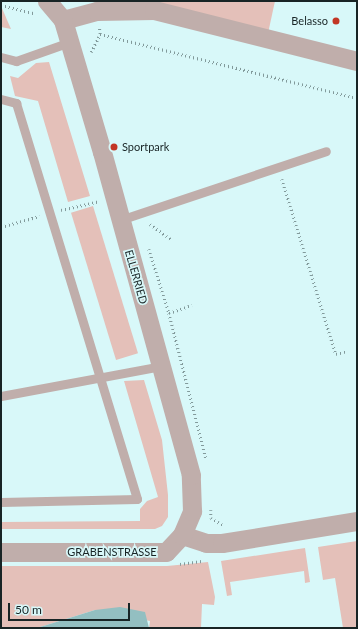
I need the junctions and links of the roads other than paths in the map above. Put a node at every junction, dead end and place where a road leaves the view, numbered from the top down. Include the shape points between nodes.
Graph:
1 (47, 1) edge
2 (63, 20) junction
3 (70, 42) junction
4 (1, 57) edge
5 (357, 61) edge
6 (1, 99) edge
7 (326, 151) dead end
8 (129, 218) junction
9 (162, 366) junction
10 (100, 377) junction
11 (1, 396) edge
12 (1, 502) edge
13 (357, 521) edge
14 (182, 535) junction
15 (1, 552) edge

1 - 2 street, ELLERRIED
2 - 3 street, ELLERRIED
2 - 5 street via 97,11 154,10
3 - 4 lane via 16,61
3 - 8 street, ELLERRIED
6 - 10 lane via 16,103
7 - 8 lane
8 - 9 street, ELLERRIED
9 - 10 lane
9 - 14 street, ELLERRIED via 191,475 192,511
10 - 11 lane
10 - 12 lane via 137,499
13 - 14 street via 222,543 206,543
14 - 15 street, GRABENSTRASSE via 166,552

